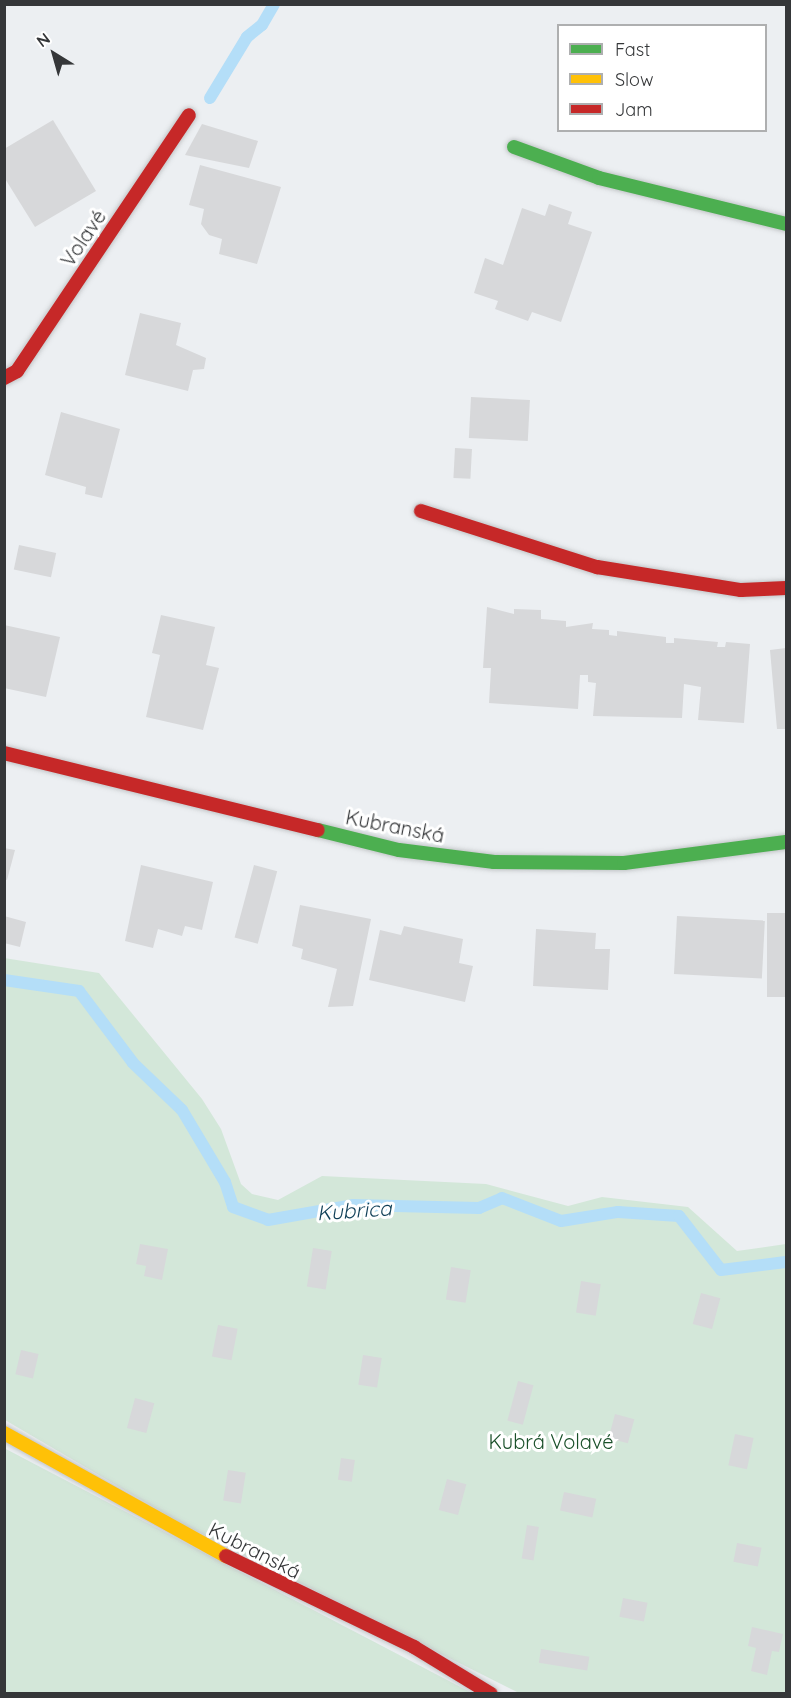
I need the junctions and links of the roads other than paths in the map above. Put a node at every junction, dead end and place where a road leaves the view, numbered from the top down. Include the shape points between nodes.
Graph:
1 (189, 115) dead end
2 (514, 147) dead end
3 (786, 224) edge
4 (4, 378) edge
5 (421, 511) dead end
6 (786, 588) edge
7 (4, 753) edge
8 (786, 842) edge
9 (4, 1433) edge
10 (491, 1694) edge

1 - 4 street, Volavé via 17,371
2 - 3 street via 599,178
5 - 6 street via 597,567 741,590
7 - 8 street, Kubranská via 399,850 494,862 624,863
9 - 10 street, Kubranská via 174,1531 414,1647

